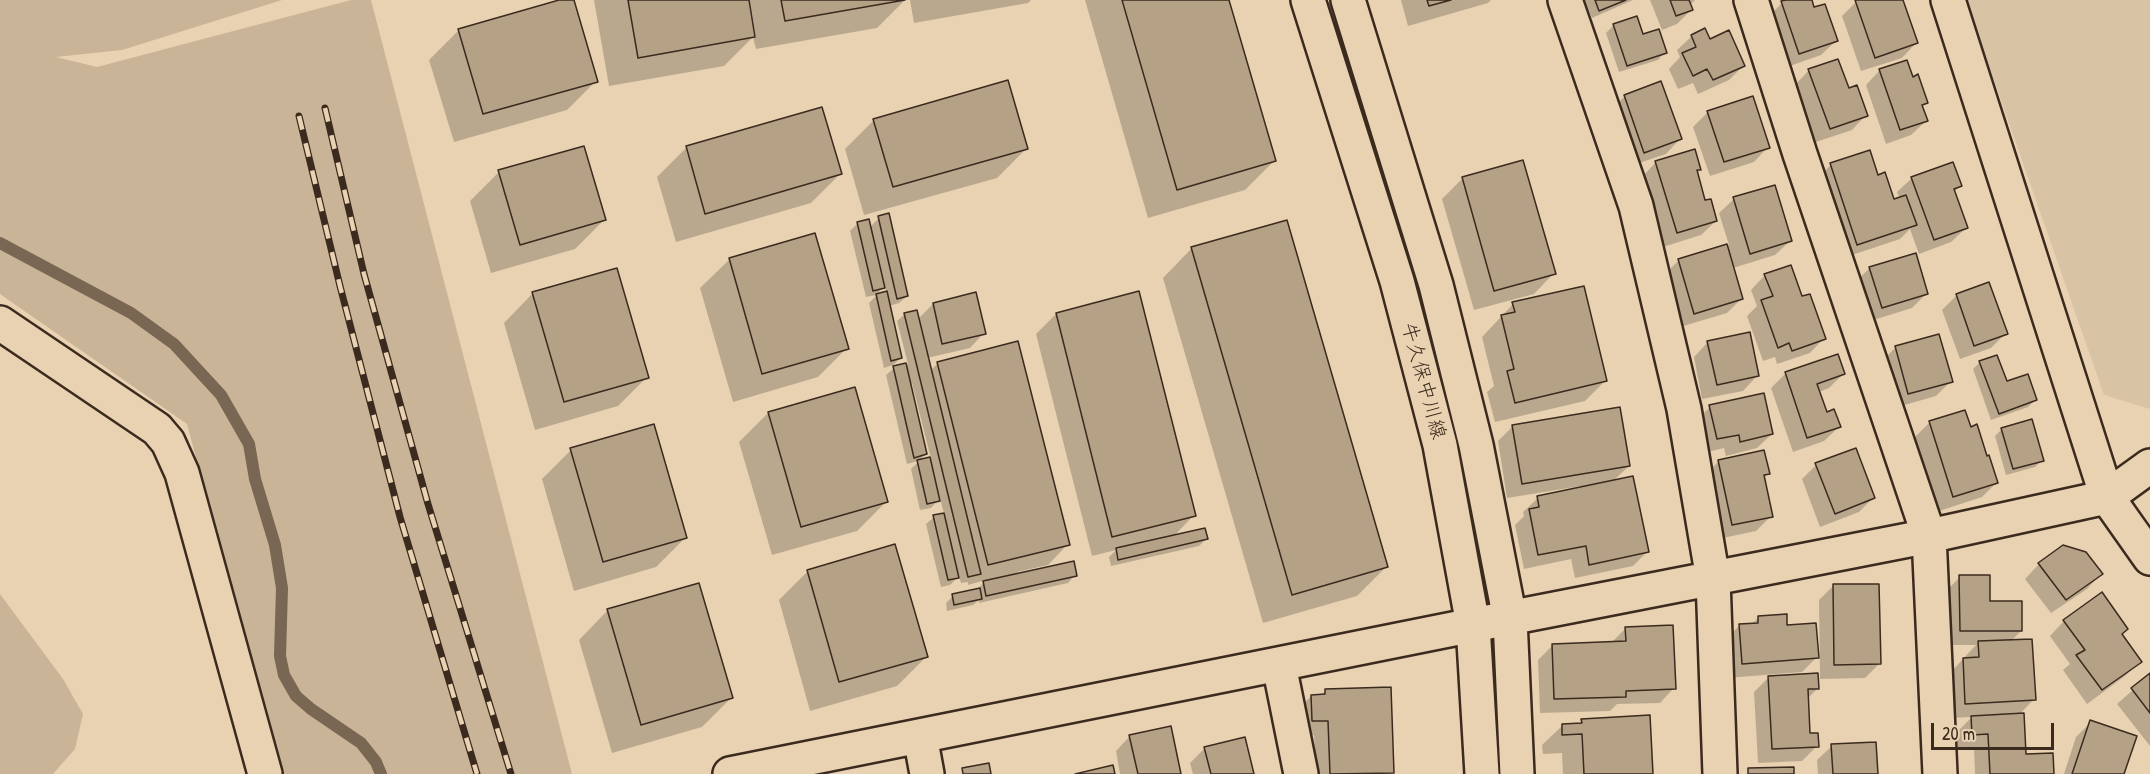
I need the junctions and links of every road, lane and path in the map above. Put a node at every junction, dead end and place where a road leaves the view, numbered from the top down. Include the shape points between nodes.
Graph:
1 (1308, 0) edge
2 (1348, 0) edge
3 (1565, 0) edge
4 (1751, 0) edge
5 (1948, 0) edge
6 (0, 323) edge
7 (2150, 466) edge
8 (2107, 497) junction
9 (1929, 536) junction
10 (2150, 558) edge
11 (1713, 579) junction
12 (1510, 619) junction
13 (1473, 625) junction
14 (1279, 665) junction
15 (920, 736) junction
16 (265, 774) edge
17 (730, 774) edge
18 (927, 774) edge
19 (1301, 774) edge
20 (1482, 774) edge
21 (1517, 774) edge
22 (1720, 774) edge
23 (1940, 774) edge

1 - 13 street, 牛久保中川線 via 1396,281 1440,445
2 - 12 street, 牛久保中川線 via 1436,285 1476,445
3 - 11 street via 1636,206 1684,409
4 - 9 street
5 - 8 street
6 - 16 street via 157,429 168,442 182,473
7 - 8 street
8 - 9 street
8 - 10 street
9 - 11 street
9 - 23 street
11 - 12 street
11 - 22 street
12 - 13 street
12 - 21 street, 牛久保中川線
13 - 14 street
13 - 20 street, 牛久保中川線
14 - 15 street
14 - 19 street
15 - 17 street
15 - 18 street

